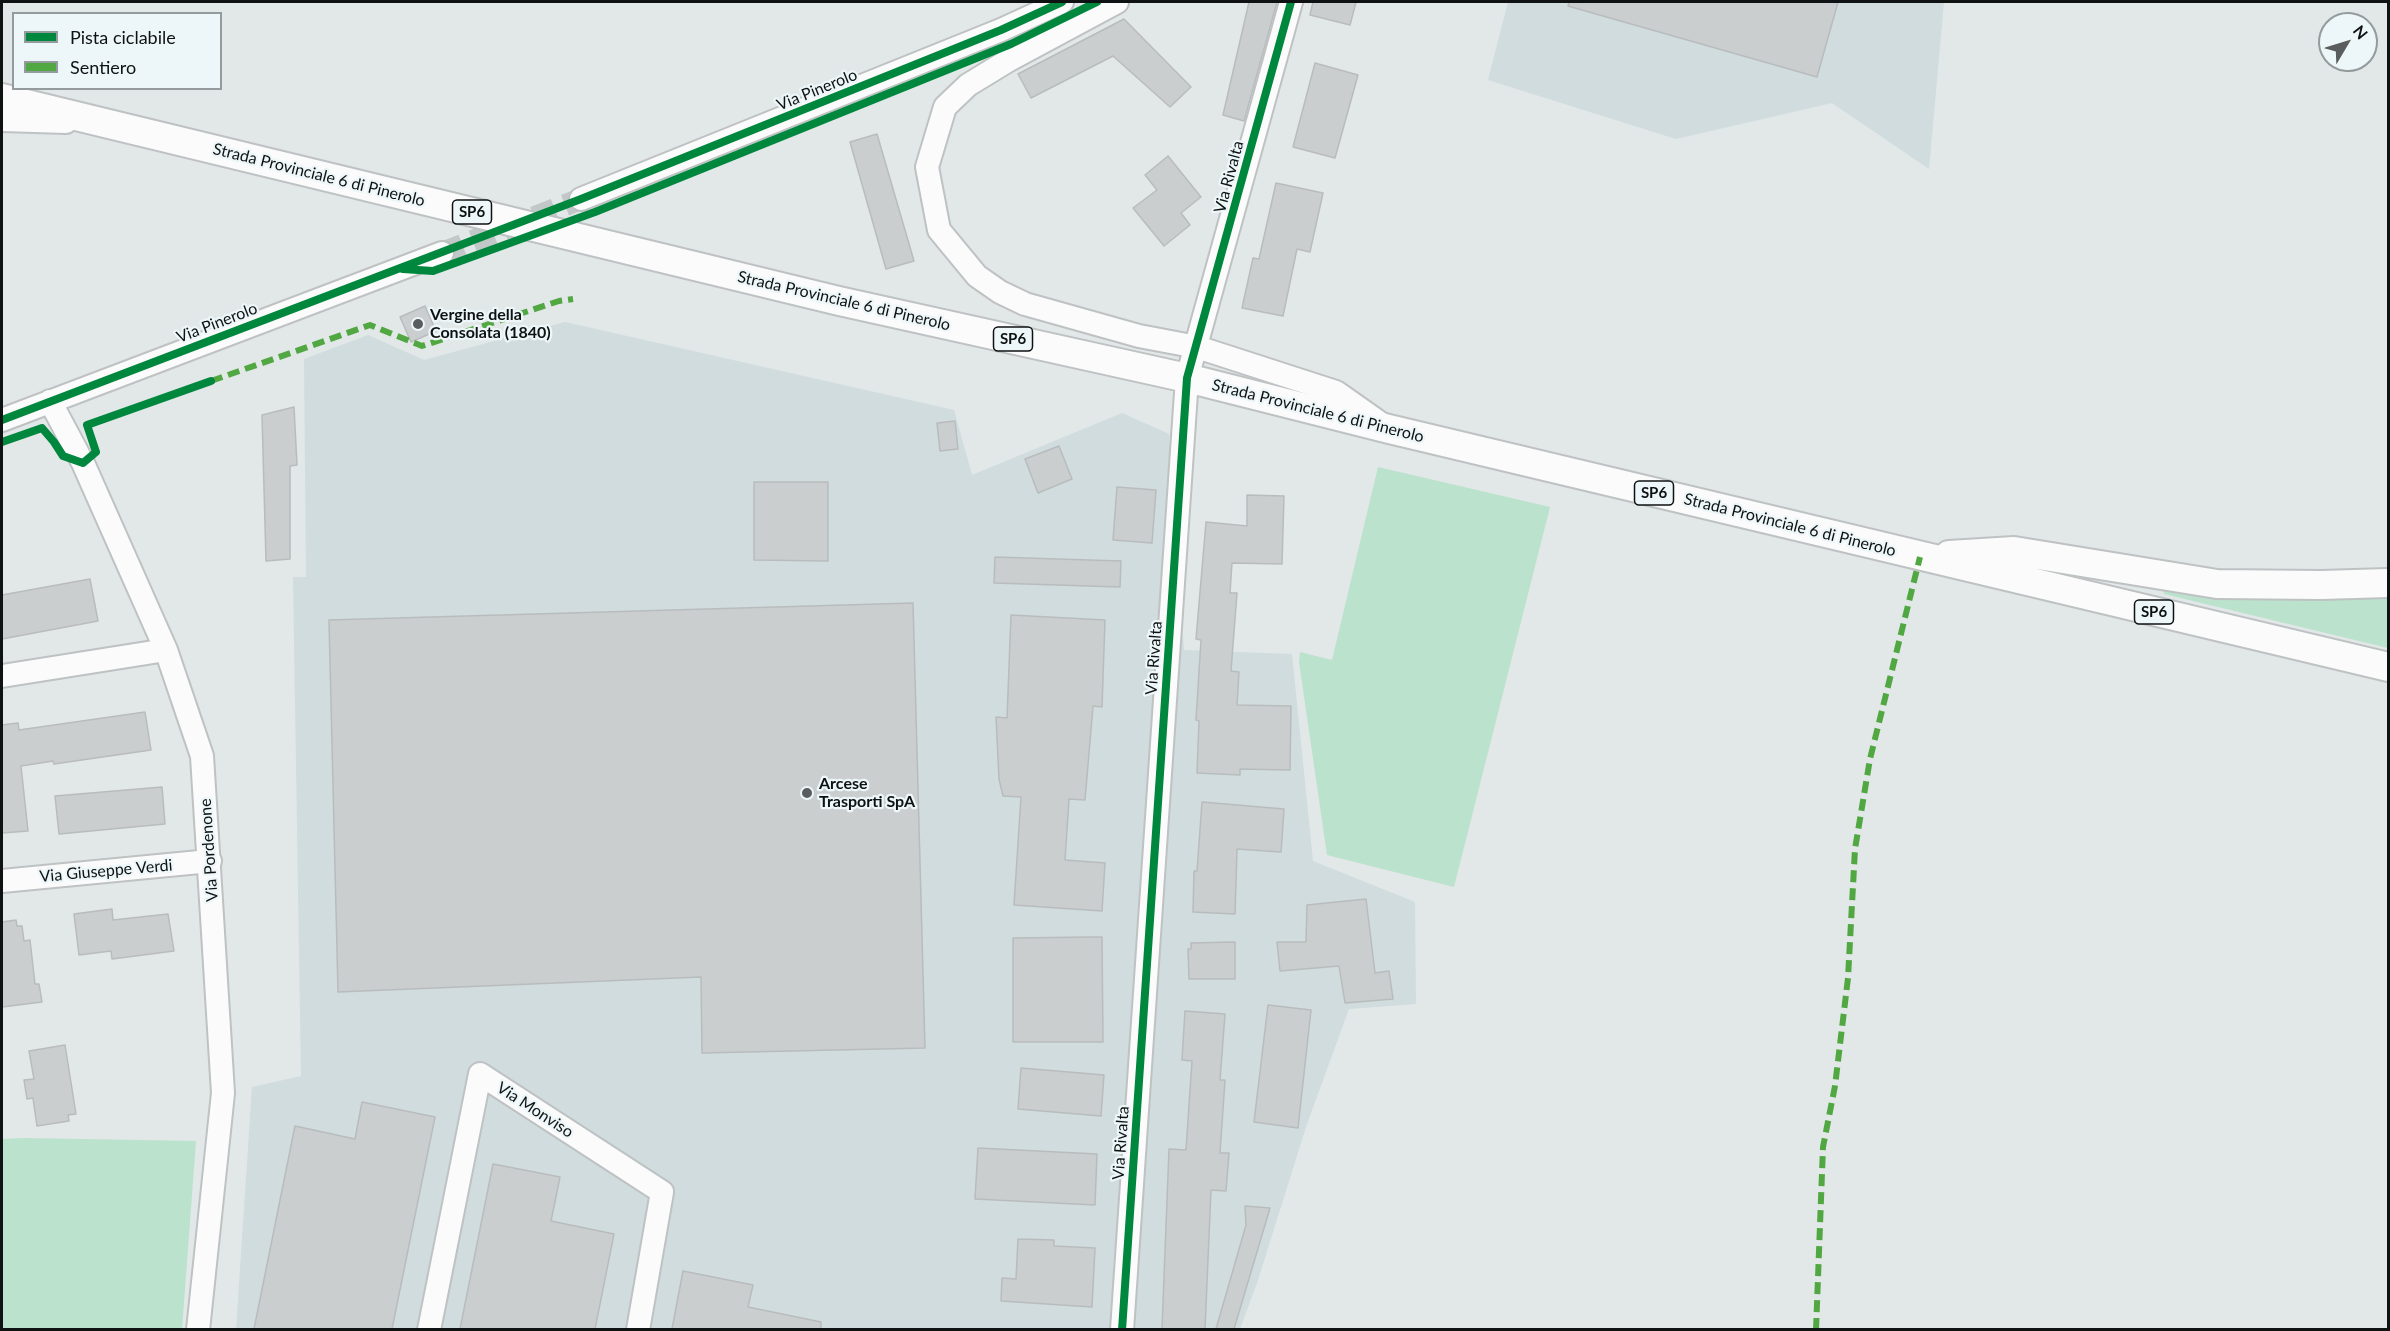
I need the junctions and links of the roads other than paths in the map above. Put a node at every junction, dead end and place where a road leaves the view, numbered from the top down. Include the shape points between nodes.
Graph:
1 (1062, 2) edge
2 (1118, 2) edge
3 (1291, 2) edge
4 (2, 98) edge
5 (2, 120) edge
6 (104, 123) junction
7 (581, 199) tunnel mouth
8 (442, 253) tunnel mouth
9 (1139, 336) junction
10 (1197, 347) junction
11 (1187, 378) junction
12 (50, 401) junction
13 (2, 420) edge
14 (1389, 429) junction
15 (1920, 557) junction
16 (2388, 583) edge
17 (166, 650) junction
18 (2388, 668) edge
19 (2, 676) edge
20 (210, 861) junction
21 (2, 881) edge
22 (198, 1329) edge
23 (429, 1329) edge
24 (638, 1329) edge
25 (1122, 1329) edge

1 - 7 street, Via Pinerolo
2 - 9 street via 968,85 945,107 927,167 939,230 977,276 1025,304
3 - 10 street, Via Rivalta
4 - 6 main road, Strada Provinciale 6 di Pinerolo / SP6
5 - 6 street
6 - 11 main road, Strada Provinciale 6 di Pinerolo / SP6 via 827,298
8 - 12 street, Via Pinerolo
9 - 10 street
9 - 11 street
10 - 11 street, Via Rivalta
10 - 14 street via 1336,392
11 - 14 main road, Strada Provinciale 6 di Pinerolo / SP6
11 - 25 street, Via Rivalta
12 - 13 street, Via Pinerolo
12 - 17 street, Via Pordenone via 83,463
14 - 15 main road, Strada Provinciale 6 di Pinerolo / SP6
15 - 16 main road via 2014,551 2217,584
15 - 18 main road, Strada Provinciale 6 di Pinerolo / SP6
17 - 19 street
17 - 20 street, Via Pordenone via 202,756
20 - 21 street, Via Giuseppe Verdi
20 - 22 street, Via Pordenone via 224,1093
23 - 24 street, Via Monviso via 480,1074 662,1192

